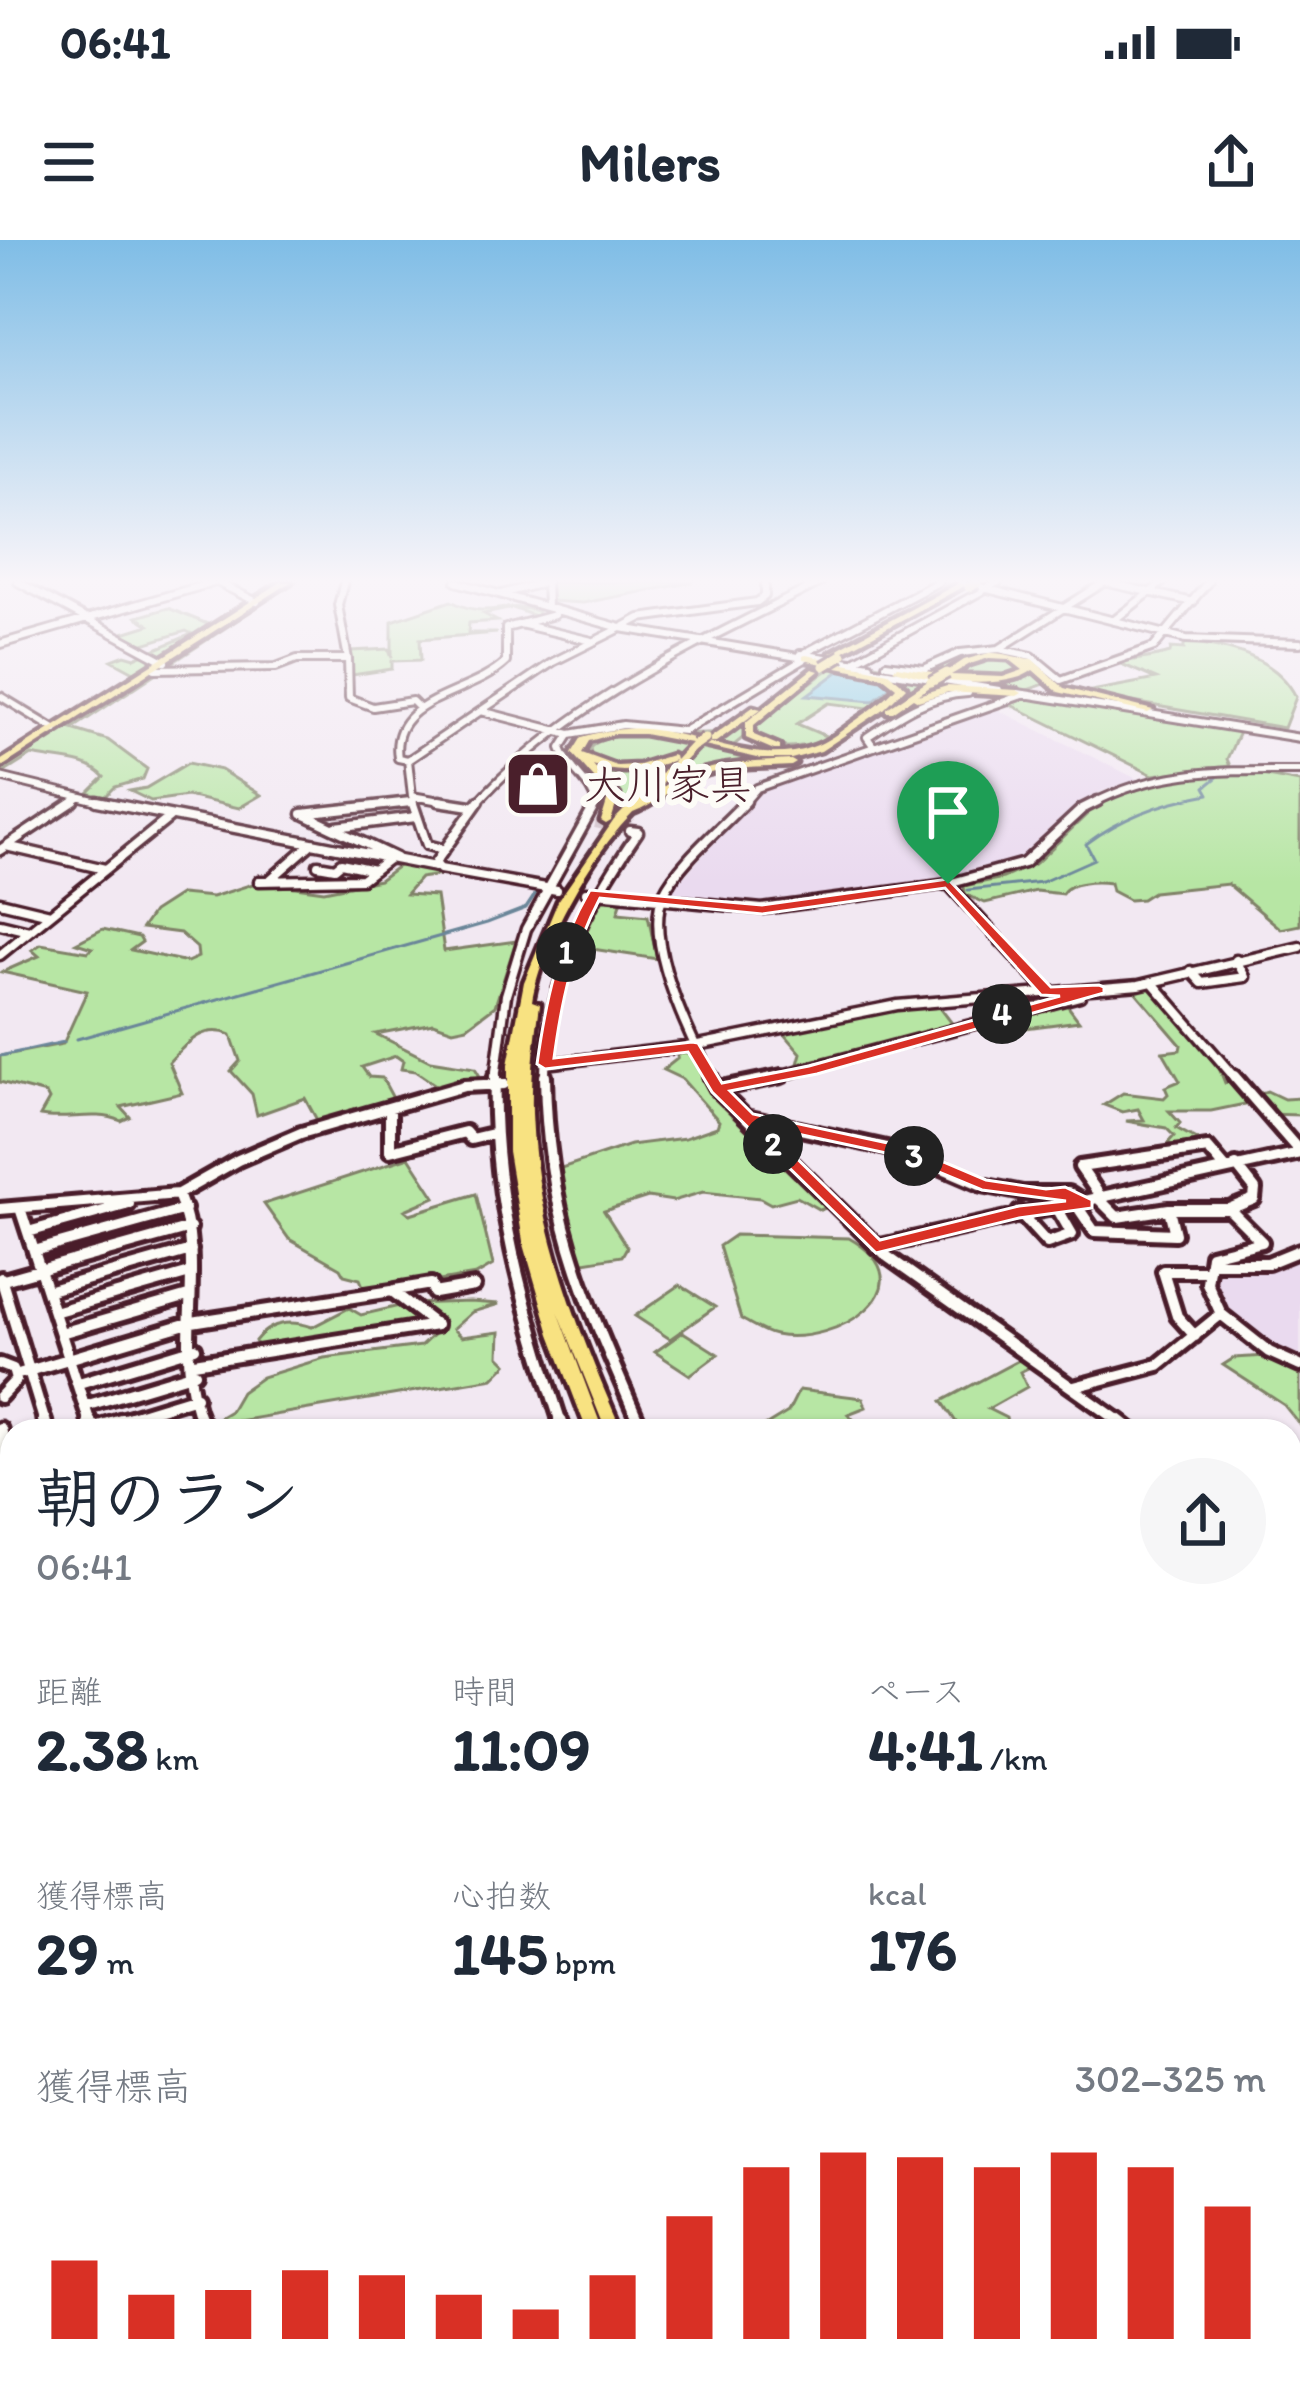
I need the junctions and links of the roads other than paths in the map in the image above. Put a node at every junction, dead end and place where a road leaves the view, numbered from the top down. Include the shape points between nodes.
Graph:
1 (133, 682) edge
2 (349, 682) edge
3 (486, 682) edge
4 (489, 682) edge
5 (522, 682) edge
6 (625, 682) edge
7 (773, 682) edge
8 (784, 682) edge
9 (791, 682) edge
10 (897, 682) edge
11 (928, 682) edge
12 (937, 682) edge
13 (979, 682) edge
14 (1019, 682) edge
15 (1049, 683) joint
16 (512, 688) junction
17 (0, 696) edge
18 (1017, 696) junction
19 (418, 707) junction
20 (884, 710) junction
21 (1148, 710) junction
22 (481, 711) junction
23 (551, 728) junction
24 (56, 730) junction
25 (570, 734) junction
26 (1300, 736) edge
27 (704, 743) junction
28 (832, 744) junction
29 (874, 747) junction
30 (408, 760) junction
31 (0, 765) edge
32 (1300, 771) edge
33 (0, 777) edge
34 (79, 796) junction
35 (413, 800) junction
36 (471, 806) junction
37 (635, 810) junction
38 (416, 817) junction
39 (169, 818) junction
40 (331, 827) junction
41 (630, 831) dead end
42 (311, 844) junction
43 (3, 848) edge
44 (335, 849) junction
45 (442, 849) junction
46 (392, 860) junction
47 (290, 863) junction
48 (316, 866) junction
49 (435, 867) junction
50 (105, 868) junction
51 (374, 870) junction
52 (271, 879) junction
53 (302, 879) junction
54 (259, 881) dead end
55 (948, 884) junction
56 (557, 888) junction
57 (591, 893) junction
58 (659, 900) junction
59 (0, 902) edge
60 (50, 914) junction
61 (0, 924) edge
62 (29, 931) junction
63 (0, 940) edge
64 (14, 943) junction
65 (1300, 947) edge
66 (0, 955) edge
67 (1236, 960) junction
68 (1191, 971) junction
69 (1153, 983) junction
70 (1099, 990) junction
71 (1047, 992) junction
72 (692, 1046) junction
73 (545, 1064) junction
74 (499, 1084) junction
75 (718, 1089) junction
76 (390, 1108) junction
77 (747, 1118) junction
78 (492, 1134) junction
79 (1300, 1153) edge
80 (1231, 1167) junction
81 (178, 1194) junction
82 (156, 1196) junction
83 (1101, 1200) junction
84 (1081, 1205) junction
85 (20, 1208) junction
86 (1057, 1208) junction
87 (0, 1209) edge
88 (184, 1209) junction
89 (1169, 1209) junction
90 (1229, 1209) junction
91 (1019, 1212) junction
92 (190, 1228) junction
93 (28, 1232) junction
94 (1262, 1242) junction
95 (876, 1247) junction
96 (191, 1250) junction
97 (1300, 1250) edge
98 (34, 1251) junction
99 (571, 1256) junction
100 (556, 1257) dead end
101 (1282, 1262) junction
102 (1209, 1267) junction
103 (40, 1270) junction
104 (190, 1273) junction
105 (1, 1279) edge
106 (474, 1286) dead end
107 (47, 1291) junction
108 (392, 1291) junction
109 (188, 1295) junction
110 (54, 1312) junction
111 (1221, 1314) junction
112 (192, 1322) junction
113 (61, 1333) junction
114 (1195, 1336) junction
115 (195, 1348) junction
116 (70, 1359) junction
117 (0, 1364) edge
118 (1300, 1366) edge
119 (195, 1368) junction
120 (29, 1371) junction
121 (15, 1375) junction
122 (79, 1383) junction
123 (1074, 1387) junction
124 (196, 1396) junction
125 (0, 1397) edge
126 (85, 1406) junction
127 (43, 1419) edge
128 (89, 1419) edge
129 (126, 1419) edge
130 (201, 1419) edge
131 (561, 1419) edge
132 (590, 1419) edge
133 (609, 1419) edge
134 (637, 1419) edge
135 (1116, 1419) edge

1 - 24 highway
2 - 19 street via 349,698 373,707
3 - 19 street
4 - 16 street
5 - 16 street
6 - 23 street
7 - 25 street via 684,731 611,726
8 - 27 highway
9 - 28 highway via 747,730 775,747
10 - 20 highway
11 - 20 highway, bridge
12 - 18 street
13 - 21 street
14 - 15 highway
15 - 21 highway
16 - 22 street
17 - 24 street
18 - 20 highway via 947,689
18 - 26 street
18 - 29 street
18 - 29 street via 930,697 867,737
19 - 30 street via 396,728 395,752
20 - 28 highway
21 - 26 street
22 - 23 street
22 - 30 street
23 - 25 street
23 - 36 street
24 - 31 highway
25 - 56 street via 563,760 597,801
27 - 28 highway via 671,759 629,769 591,762 583,752 602,735 634,732 771,756
27 - 37 highway
27 - 56 highway via 615,821
28 - 37 highway via 829,754 797,763 693,773
28 - 56 highway via 776,754 646,730 585,739 577,753 607,784 613,808
29 - 58 street via 757,788
30 - 35 street
32 - 55 street via 1190,771 1127,784 1082,809 1024,863
33 - 34 street
34 - 39 street
34 - 43 street
35 - 36 street
35 - 38 street
35 - 40 street via 302,814
36 - 45 street
37 - 133 highway via 592,864 560,925 533,1007 525,1074 527,1158 543,1242
38 - 40 street
38 - 45 street via 427,845
39 - 42 street
39 - 50 street
40 - 46 street
41 - 57 street via 638,832
42 - 44 street
42 - 47 street
43 - 50 street
44 - 46 street
44 - 48 street
45 - 49 street
46 - 49 street
46 - 51 street
47 - 48 street
47 - 52 street
48 - 51 street
48 - 53 street
49 - 56 street
50 - 60 street
51 - 53 street via 362,879
52 - 53 street
52 - 54 street
55 - 58 street via 789,908
55 - 71 street
56 - 74 street via 526,928 505,995
56 - 132 highway via 524,1002 512,1121 542,1293
57 - 58 street
57 - 73 street via 557,981
58 - 72 street via 658,932
59 - 60 street
60 - 62 street
61 - 62 street
62 - 64 street
63 - 64 street
64 - 66 street
65 - 67 street
67 - 68 street
67 - 68 street via 1244,977 1202,983
68 - 69 street
69 - 70 street
69 - 79 street
70 - 71 street
70 - 75 street
71 - 72 street via 897,1005
72 - 73 street
72 - 75 street
73 - 99 street via 538,1084 544,1137
74 - 76 street
74 - 78 street
75 - 77 street
76 - 78 street via 390,1151 465,1132
76 - 81 street via 302,1133
77 - 84 street via 905,1152 982,1185 1065,1192
77 - 95 street
78 - 131 street via 502,1223
79 - 80 street
80 - 83 street
80 - 83 street via 1208,1148 1080,1167
80 - 90 street via 1256,1196
81 - 82 street
81 - 88 street
82 - 85 street
82 - 93 street
83 - 84 street
83 - 89 street via 1117,1217
84 - 86 street
84 - 89 street via 1094,1232 1175,1234
85 - 87 street
85 - 93 street
86 - 91 street
86 - 91 street via 1072,1234 1048,1243
88 - 92 street
88 - 98 street
89 - 90 street
90 - 94 street
91 - 95 street
92 - 96 street
92 - 103 street
93 - 98 street
94 - 101 street
94 - 102 street via 1211,1255
95 - 123 street
96 - 104 street
96 - 107 street
97 - 101 street
98 - 103 street
99 - 100 street
99 - 134 street
101 - 102 street
102 - 111 street
102 - 114 street via 1162,1271 1169,1300
103 - 105 street
103 - 107 street
104 - 109 street
104 - 110 street
105 - 120 street
106 - 108 street
107 - 110 street
108 - 112 street
108 - 119 street via 436,1325
109 - 112 street
109 - 113 street
110 - 113 street
111 - 114 street
111 - 118 street
112 - 115 street
112 - 116 street
113 - 116 street
114 - 123 street via 1158,1365
115 - 119 street
115 - 122 street
116 - 120 street
116 - 122 street
117 - 121 street
119 - 124 street
119 - 126 street
120 - 121 street
120 - 127 street
121 - 125 street
122 - 126 street
123 - 135 street
124 - 129 street
124 - 130 street
126 - 128 street

